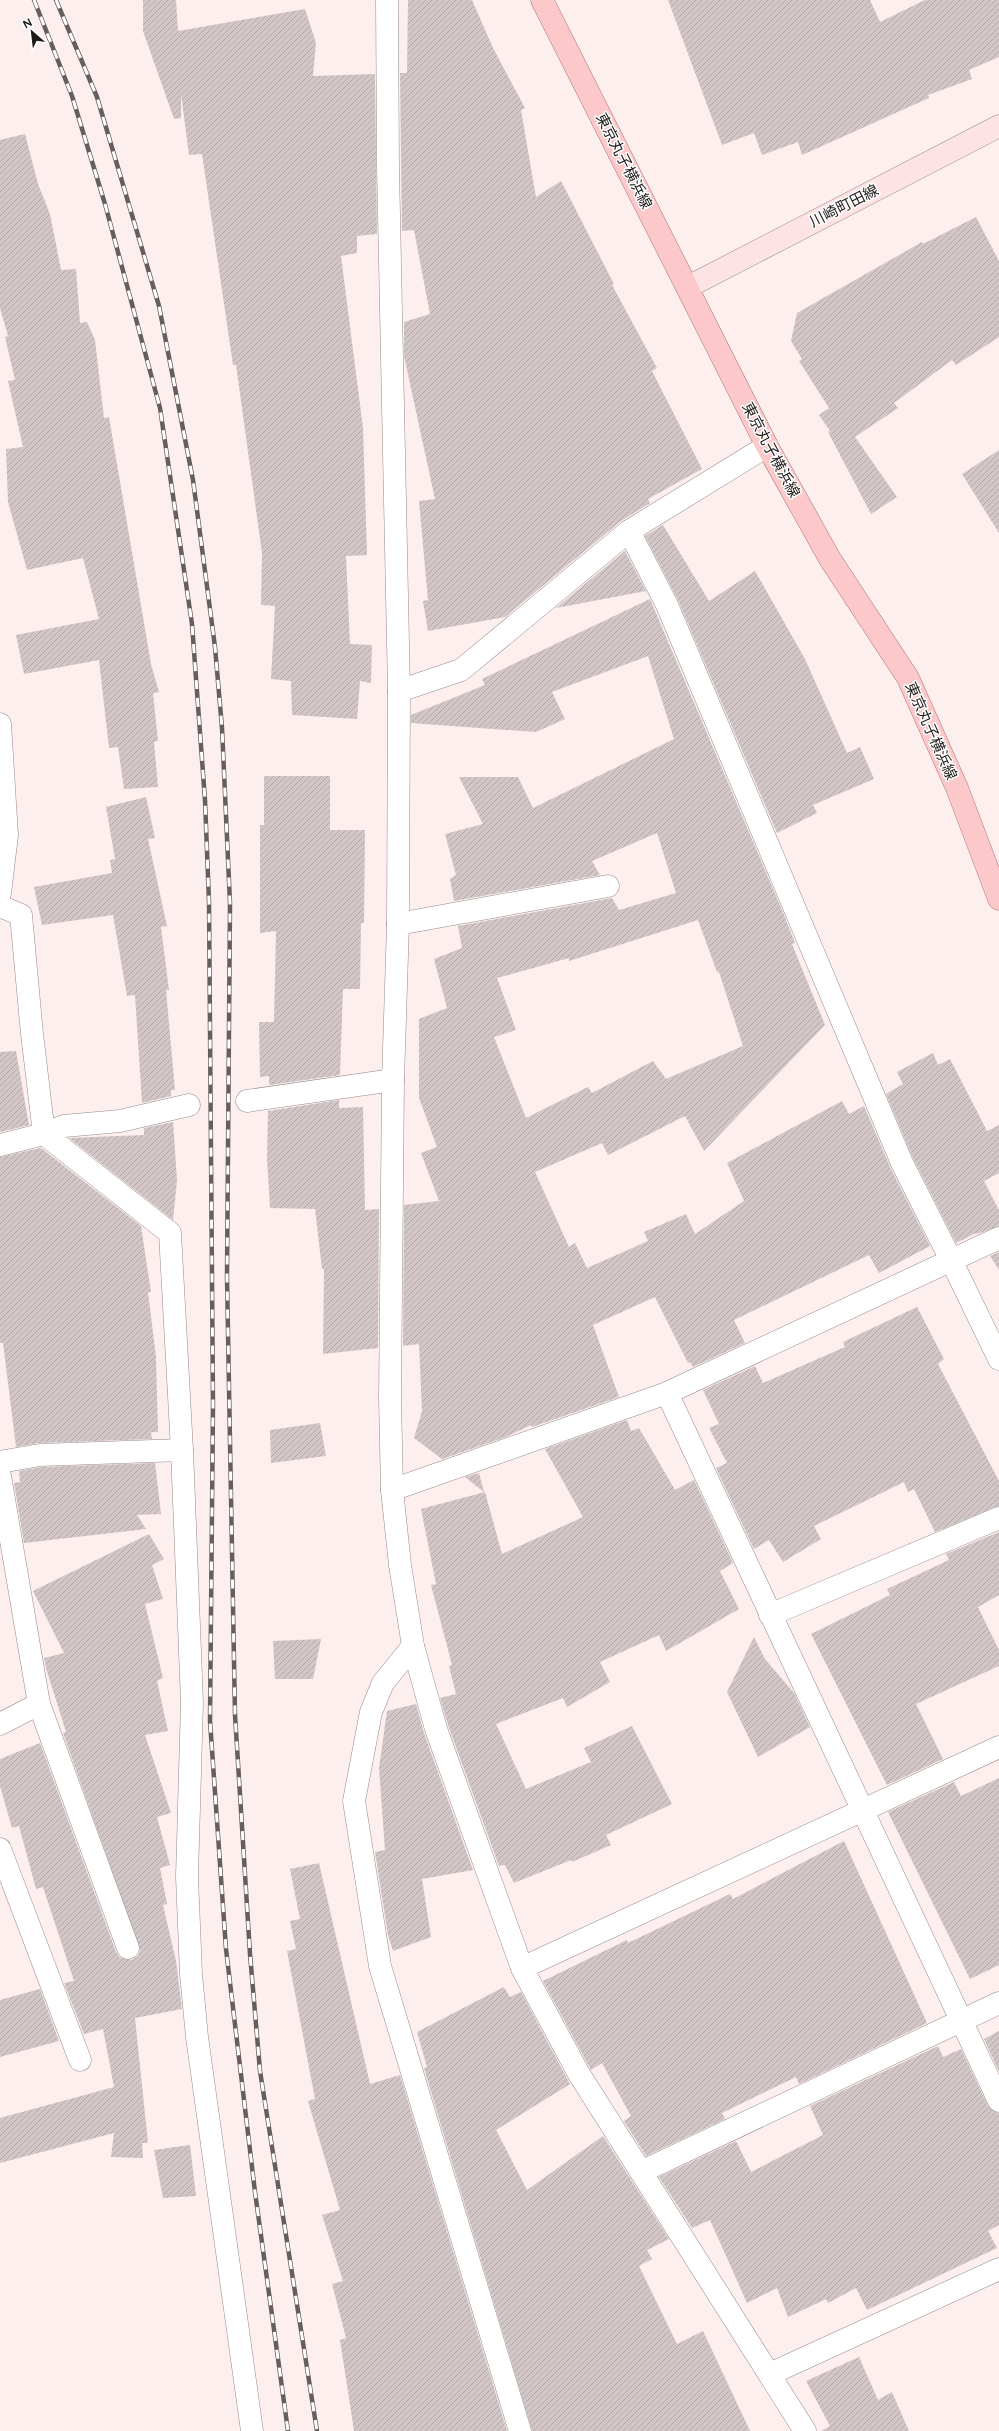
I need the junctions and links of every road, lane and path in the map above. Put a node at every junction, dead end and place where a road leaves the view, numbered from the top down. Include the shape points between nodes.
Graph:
1 (387, 0) edge
2 (542, 0) edge
3 (999, 126) edge
4 (688, 287) junction
5 (767, 446) junction
6 (629, 531) junction
7 (399, 691) junction
8 (0, 724) edge
9 (608, 886) dead end
10 (0, 893) edge
11 (999, 898) edge
12 (0, 906) edge
13 (398, 924) junction
14 (393, 1080) junction
15 (247, 1101) dead end
16 (189, 1105) dead end
17 (44, 1134) junction
18 (0, 1145) edge
19 (999, 1238) edge
20 (951, 1260) junction
21 (999, 1359) edge
22 (667, 1393) junction
23 (182, 1450) junction
24 (0, 1462) edge
25 (0, 1476) edge
26 (392, 1490) junction
27 (999, 1518) edge
28 (770, 1615) junction
29 (413, 1646) junction
30 (38, 1704) junction
31 (0, 1724) edge
32 (999, 1747) edge
33 (862, 1810) junction
34 (0, 1849) edge
35 (128, 1948) dead end
36 (522, 1968) junction
37 (999, 2003) edge
38 (961, 2020) junction
39 (80, 2060) dead end
40 (999, 2101) edge
41 (641, 2172) junction
42 (999, 2269) edge
43 (770, 2374) junction
44 (252, 2431) edge
45 (520, 2431) edge
46 (805, 2431) edge

1 - 7 street
2 - 4 main road, 東京丸子横浜線
3 - 4 main road, 川崎町田線
4 - 5 main road, 東京丸子横浜線
5 - 6 street
5 - 11 main road, 東京丸子横浜線 via 830,559 908,678 957,788
6 - 7 street via 461,670
6 - 20 street via 668,605 902,1163
7 - 13 street
8 - 10 street via 7,835
9 - 13 street
12 - 17 street via 21,915
13 - 14 street
14 - 15 street
14 - 26 street via 390,1398
16 - 17 street via 120,1121 64,1126
17 - 18 street
17 - 23 street via 170,1233
19 - 20 street
20 - 21 street
20 - 22 street
22 - 26 street
22 - 28 street
23 - 24 street via 40,1455
23 - 44 street via 192,1702 187,1877 191,1974 197,2037
25 - 30 street
26 - 29 street via 400,1565
27 - 28 street
28 - 33 street
29 - 36 street via 441,1744
29 - 45 street via 383,1683 371,1712 354,1802 380,1966
30 - 31 street
30 - 35 street
32 - 33 street
33 - 36 street
33 - 38 street
34 - 39 street
36 - 41 street via 579,2074
37 - 38 street
38 - 40 street
38 - 41 street
41 - 43 street
42 - 43 street
43 - 46 street

